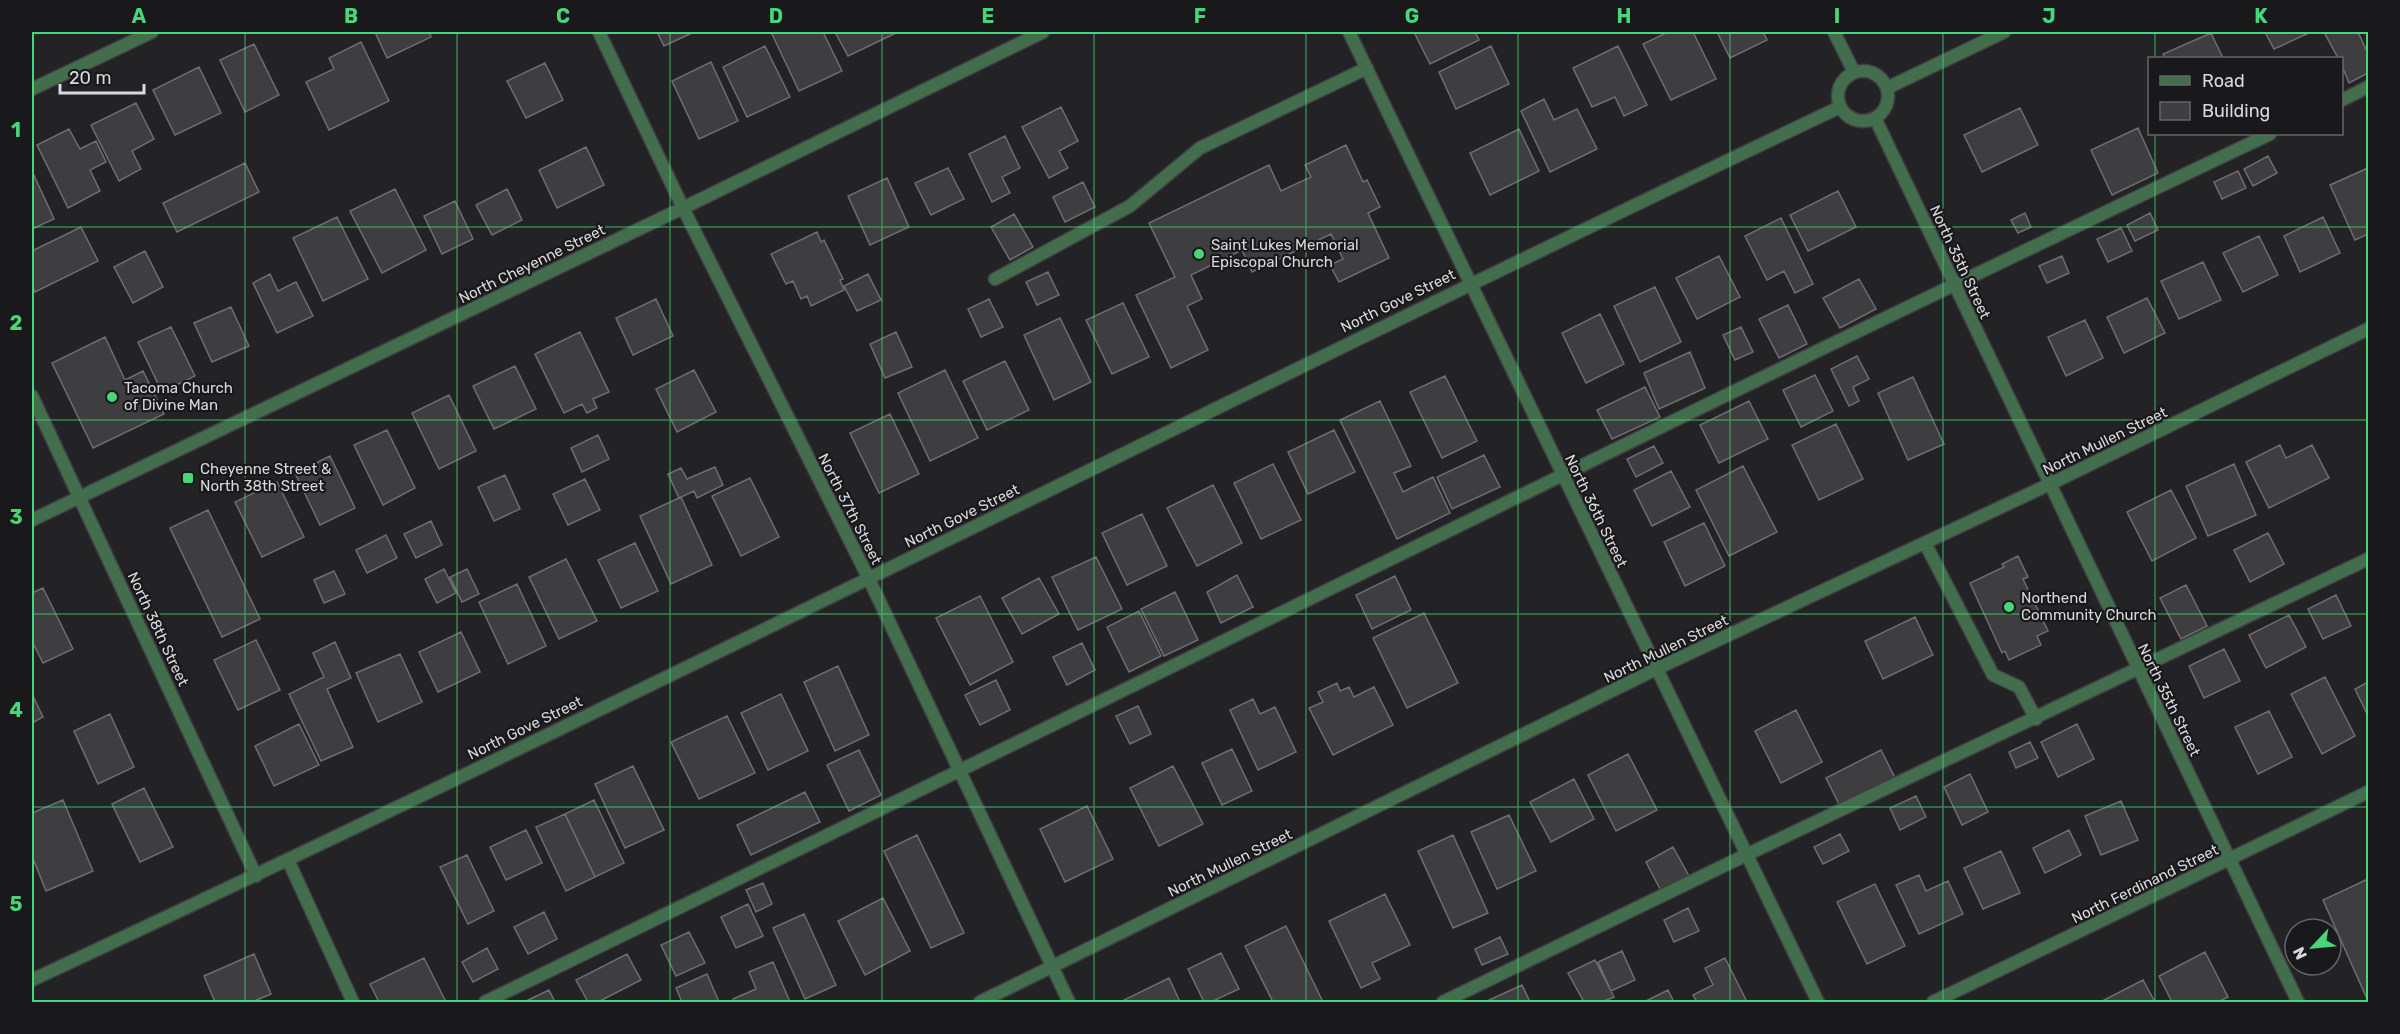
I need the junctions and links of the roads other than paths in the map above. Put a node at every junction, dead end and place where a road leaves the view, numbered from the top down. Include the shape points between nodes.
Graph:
1 (152, 32) edge
2 (599, 32) edge
3 (1043, 32) edge
4 (1349, 32) edge
5 (1834, 32) edge
6 (2004, 32) edge
7 (1367, 68) junction
8 (1854, 72) junction
9 (2368, 87) edge
10 (1887, 88) junction
11 (32, 89) edge
12 (2343, 100) edge
13 (1840, 107) junction
14 (1875, 118) junction
15 (2268, 135) edge
16 (683, 208) junction
17 (995, 279) dead end
18 (1470, 282) junction
19 (1953, 283) junction
20 (2368, 329) edge
21 (32, 396) edge
22 (1562, 476) junction
23 (2050, 484) junction
24 (79, 497) junction
25 (32, 520) edge
26 (1925, 543) junction
27 (2368, 560) edge
28 (869, 579) junction
29 (1656, 669) junction
30 (2137, 670) junction
31 (2036, 719) junction
32 (959, 773) junction
33 (2368, 792) edge
34 (1746, 855) junction
35 (288, 860) junction
36 (2229, 860) junction
37 (256, 876) junction
38 (1053, 968) junction
39 (32, 981) edge
40 (353, 1002) edge
41 (485, 1002) edge
42 (980, 1002) edge
43 (1069, 1002) edge
44 (1443, 1002) edge
45 (1818, 1002) edge
46 (1933, 1002) edge
47 (2298, 1002) edge

1 - 11 street
2 - 16 street, North 37th Street
3 - 16 street, North Cheyenne Street
4 - 7 street, North 36th Street
5 - 8 street
6 - 10 street
7 - 17 street via 1200,148 1130,206
7 - 18 street, North 36th Street
8 - 10 street via 1874,73
8 - 13 street via 1838,93
9 - 12 street
10 - 14 street via 1888,97
13 - 14 street via 1853,120
13 - 18 street, North Gove Street
14 - 19 street, North 35th Street
15 - 19 street
16 - 24 street, North Cheyenne Street
16 - 28 street, North 37th Street
18 - 22 street, North 36th Street
18 - 28 street, North Gove Street
19 - 22 street
19 - 23 street, North 35th Street
20 - 23 street, North Mullen Street
21 - 24 street, North 38th Street
22 - 29 street, North 36th Street
22 - 32 street
23 - 26 street, North Mullen Street
23 - 30 street, North 35th Street
24 - 25 street, North Cheyenne Street
24 - 37 street, North 38th Street
26 - 29 street, North Mullen Street
26 - 31 street via 1993,675 2019,687
27 - 30 street
28 - 32 street, North 37th Street
28 - 35 street, North Gove Street
29 - 34 street, North 36th Street
29 - 38 street, North Mullen Street
30 - 31 street
30 - 36 street, North 35th Street
31 - 34 street
32 - 38 street, North 37th Street
32 - 41 street
33 - 36 street, North Ferdinand Street
34 - 44 street
34 - 45 street, North 36th Street
35 - 37 street, North Gove Street
35 - 40 street
36 - 46 street, North Ferdinand Street
36 - 47 street, North 35th Street
37 - 39 street, North Gove Street
38 - 42 street, North Mullen Street
38 - 43 street, North 37th Street

